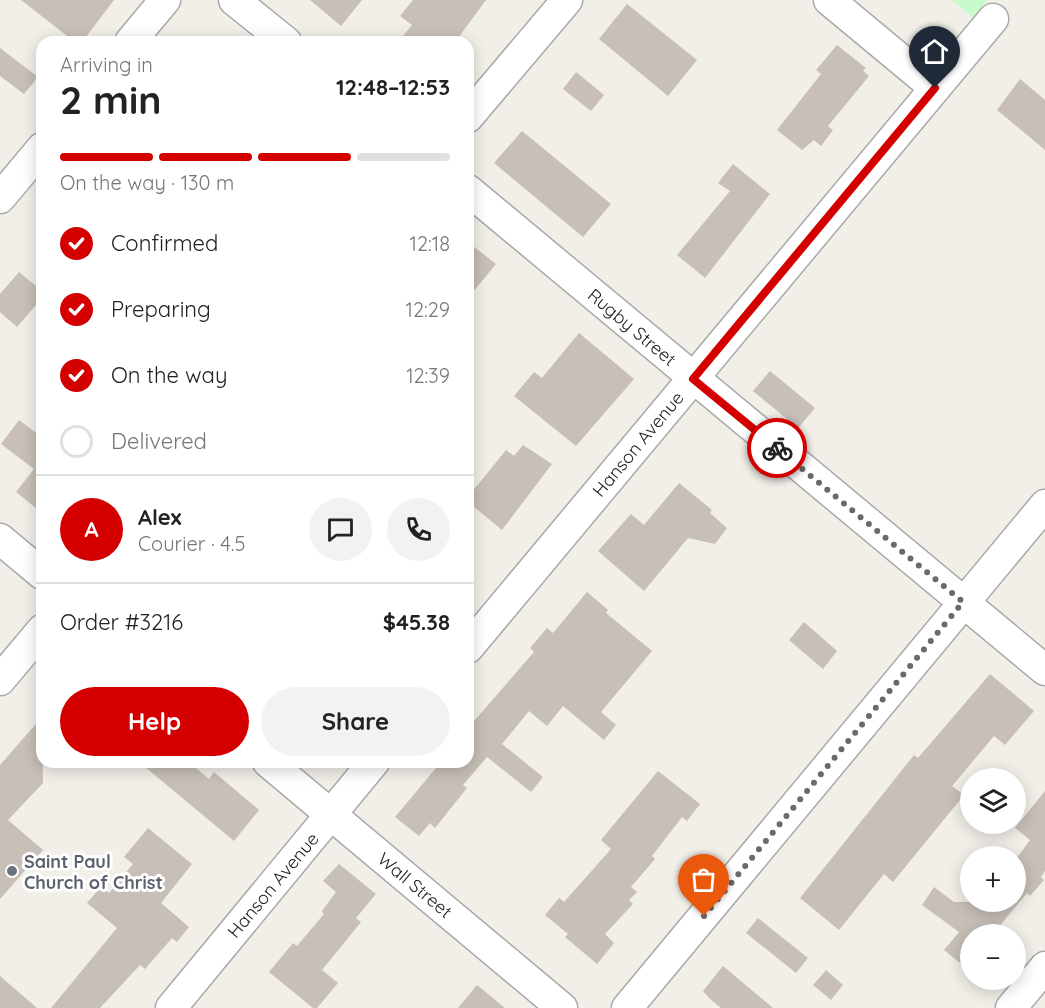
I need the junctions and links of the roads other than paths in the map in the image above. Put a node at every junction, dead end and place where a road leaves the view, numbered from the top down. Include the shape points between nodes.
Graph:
1 (165, 0) edge
2 (234, 0) edge
3 (567, 0) edge
4 (829, 0) edge
5 (993, 19) dead end
6 (135, 36) edge
7 (279, 36) edge
8 (935, 88) junction
9 (474, 110) edge
10 (36, 155) edge
11 (474, 195) edge
12 (0, 198) edge
13 (693, 379) junction
14 (1045, 505) edge
15 (0, 539) edge
16 (36, 569) edge
17 (963, 602) junction
18 (36, 637) edge
19 (474, 641) edge
20 (1045, 670) edge
21 (0, 680) edge
22 (275, 768) edge
23 (369, 768) edge
24 (331, 815) junction
25 (1045, 967) edge
26 (171, 1008) edge
27 (562, 1008) edge
28 (627, 1008) edge
29 (1011, 1008) edge

1 - 6 street
2 - 7 street
3 - 9 street
4 - 8 street
5 - 8 street, Hanson Avenue
8 - 13 street, Hanson Avenue
10 - 12 street
11 - 13 street, Rugby Street
13 - 17 street, Rugby Street
13 - 19 street, Hanson Avenue
14 - 17 street
15 - 16 street
17 - 20 street, Rugby Street
17 - 28 street
18 - 21 street
22 - 24 street, Wall Street
23 - 24 street, Hanson Avenue
24 - 26 street, Hanson Avenue
24 - 27 street, Wall Street
25 - 29 street

